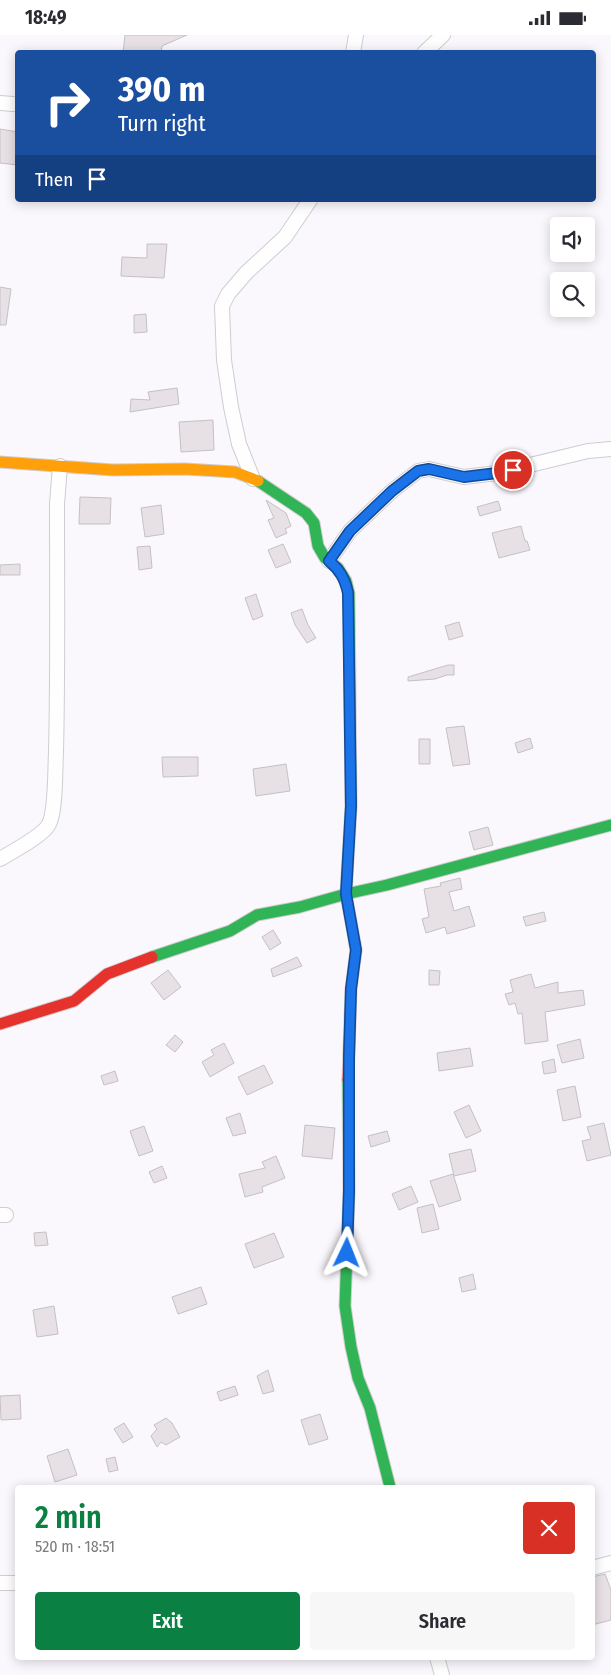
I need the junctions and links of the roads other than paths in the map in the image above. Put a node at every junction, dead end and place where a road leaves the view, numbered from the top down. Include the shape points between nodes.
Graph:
1 (356, 35) edge
2 (443, 35) edge
3 (354, 50) edge
4 (427, 50) edge
5 (309, 202) edge
6 (611, 449) edge
7 (0, 462) edge
8 (60, 466) junction
9 (252, 479) junction
10 (329, 561) junction
11 (611, 825) edge
12 (0, 859) edge
13 (346, 894) junction
14 (0, 1024) edge
15 (389, 1485) edge
16 (611, 1563) edge
17 (595, 1567) edge
18 (0, 1583) edge
19 (15, 1583) edge
20 (438, 1660) edge
21 (442, 1675) edge

1 - 3 street
2 - 4 street
5 - 9 street via 285,237 246,273 228,293 222,306 230,407
6 - 10 street via 464,477 429,469 418,471 350,531
7 - 8 street
8 - 9 street via 235,472
8 - 12 street via 52,813 44,831
9 - 10 street via 306,513 314,523 318,546
10 - 13 street via 346,581 348,593 351,806
11 - 13 street
13 - 14 street via 257,915 230,931 107,974 74,1001
13 - 15 street via 356,950 348,1074 346,1306 358,1378 370,1409
16 - 17 street
18 - 19 street
20 - 21 street

